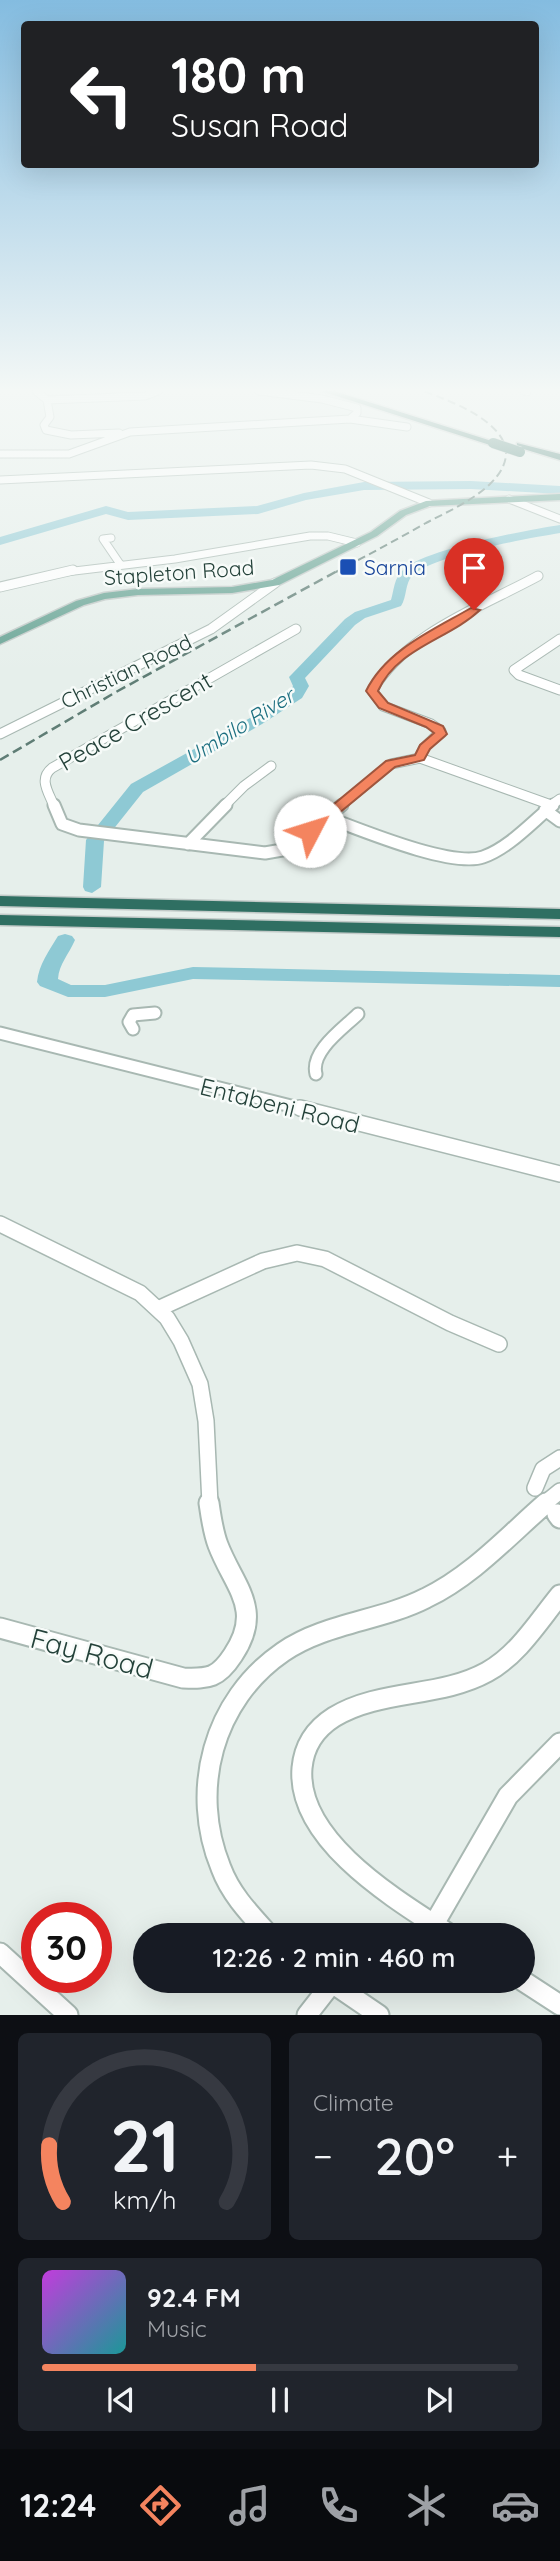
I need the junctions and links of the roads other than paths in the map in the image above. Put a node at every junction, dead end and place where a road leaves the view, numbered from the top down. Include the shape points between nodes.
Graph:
1 (381, 485) edge
2 (560, 496) edge
3 (530, 498) junction
4 (509, 499) junction
5 (429, 503) junction
6 (532, 509) junction
7 (560, 519) edge
8 (111, 538) dead end
9 (357, 543) junction
10 (120, 564) junction
11 (538, 576) dead end
12 (275, 583) junction
13 (0, 587) edge
14 (232, 590) junction
15 (248, 603) junction
16 (296, 629) dead end
17 (560, 639) edge
18 (0, 641) edge
19 (560, 690) edge
20 (0, 734) edge
21 (420, 758) junction
22 (271, 766) dead end
23 (552, 805) edge
24 (326, 817) junction
25 (560, 821) edge
26 (188, 844) junction
27 (462, 860) joint
28 (0, 901) edge
29 (560, 914) edge
30 (0, 920) edge
31 (560, 932) edge
32 (155, 1013) dead end
33 (358, 1014) dead end
34 (133, 1029) dead end
35 (0, 1034) edge
36 (316, 1074) dead end
37 (560, 1174) edge
38 (0, 1224) edge
39 (160, 1308) junction
40 (499, 1343) dead end
41 (560, 1458) edge
42 (535, 1488) dead end
43 (560, 1491) edge
44 (560, 1595) edge
45 (0, 1628) edge
46 (560, 1743) edge
47 (255, 1923) edge
48 (434, 1923) edge
49 (436, 1923) edge
50 (0, 1952) edge
51 (535, 1989) edge
52 (323, 1993) edge
53 (347, 1993) edge
54 (560, 2005) edge
55 (68, 2015) edge
56 (307, 2015) edge
57 (379, 2015) edge

1 - 5 street
2 - 3 main road, Stapleton Road
3 - 4 main road, Stapleton Road
3 - 6 street via 525,503
4 - 5 main road, Stapleton Road
4 - 6 street
5 - 9 main road, Stapleton Road via 403,513
6 - 7 street
8 - 10 street via 103,540
9 - 10 street via 310,536
9 - 12 main road, Stapleton Road
10 - 13 street
11 - 21 street via 417,643 378,678 372,691 383,706 441,731
12 - 14 main road, Stapleton Road
12 - 15 street, Christian Road
14 - 15 main road
14 - 18 main road, Stapleton Road via 111,594 80,603
15 - 20 street, Christian Road via 199,636
16 - 26 street, Peace Crescent via 46,773 44,782 60,821 67,827
17 - 19 street via 514,670
21 - 23 street
21 - 24 street, Peace Crescent via 391,764
22 - 26 street via 244,786
23 - 25 street
23 - 27 street via 489,854
24 - 26 street, Peace Crescent via 278,852
24 - 27 street
28 - 29 highway
30 - 31 highway
32 - 34 street via 134,1015 129,1022
33 - 36 street via 320,1052
35 - 37 street, Entabeni Road
38 - 39 street via 140,1293
39 - 40 street via 263,1261 297,1253 324,1259
39 - 45 street, Fay Road via 173,1323 200,1381 214,1534 248,1606 247,1622 228,1664 208,1679 183,1678
41 - 42 street via 544,1466
43 - 47 street via 446,1588 413,1605 285,1651 258,1670 236,1697 210,1750 205,1817 232,1894
44 - 48 street via 491,1670 450,1687 368,1705 333,1718 317,1731 300,1762 306,1801 345,1858
46 - 49 street via 508,1796
50 - 55 street
51 - 54 street
52 - 56 street
53 - 57 street

